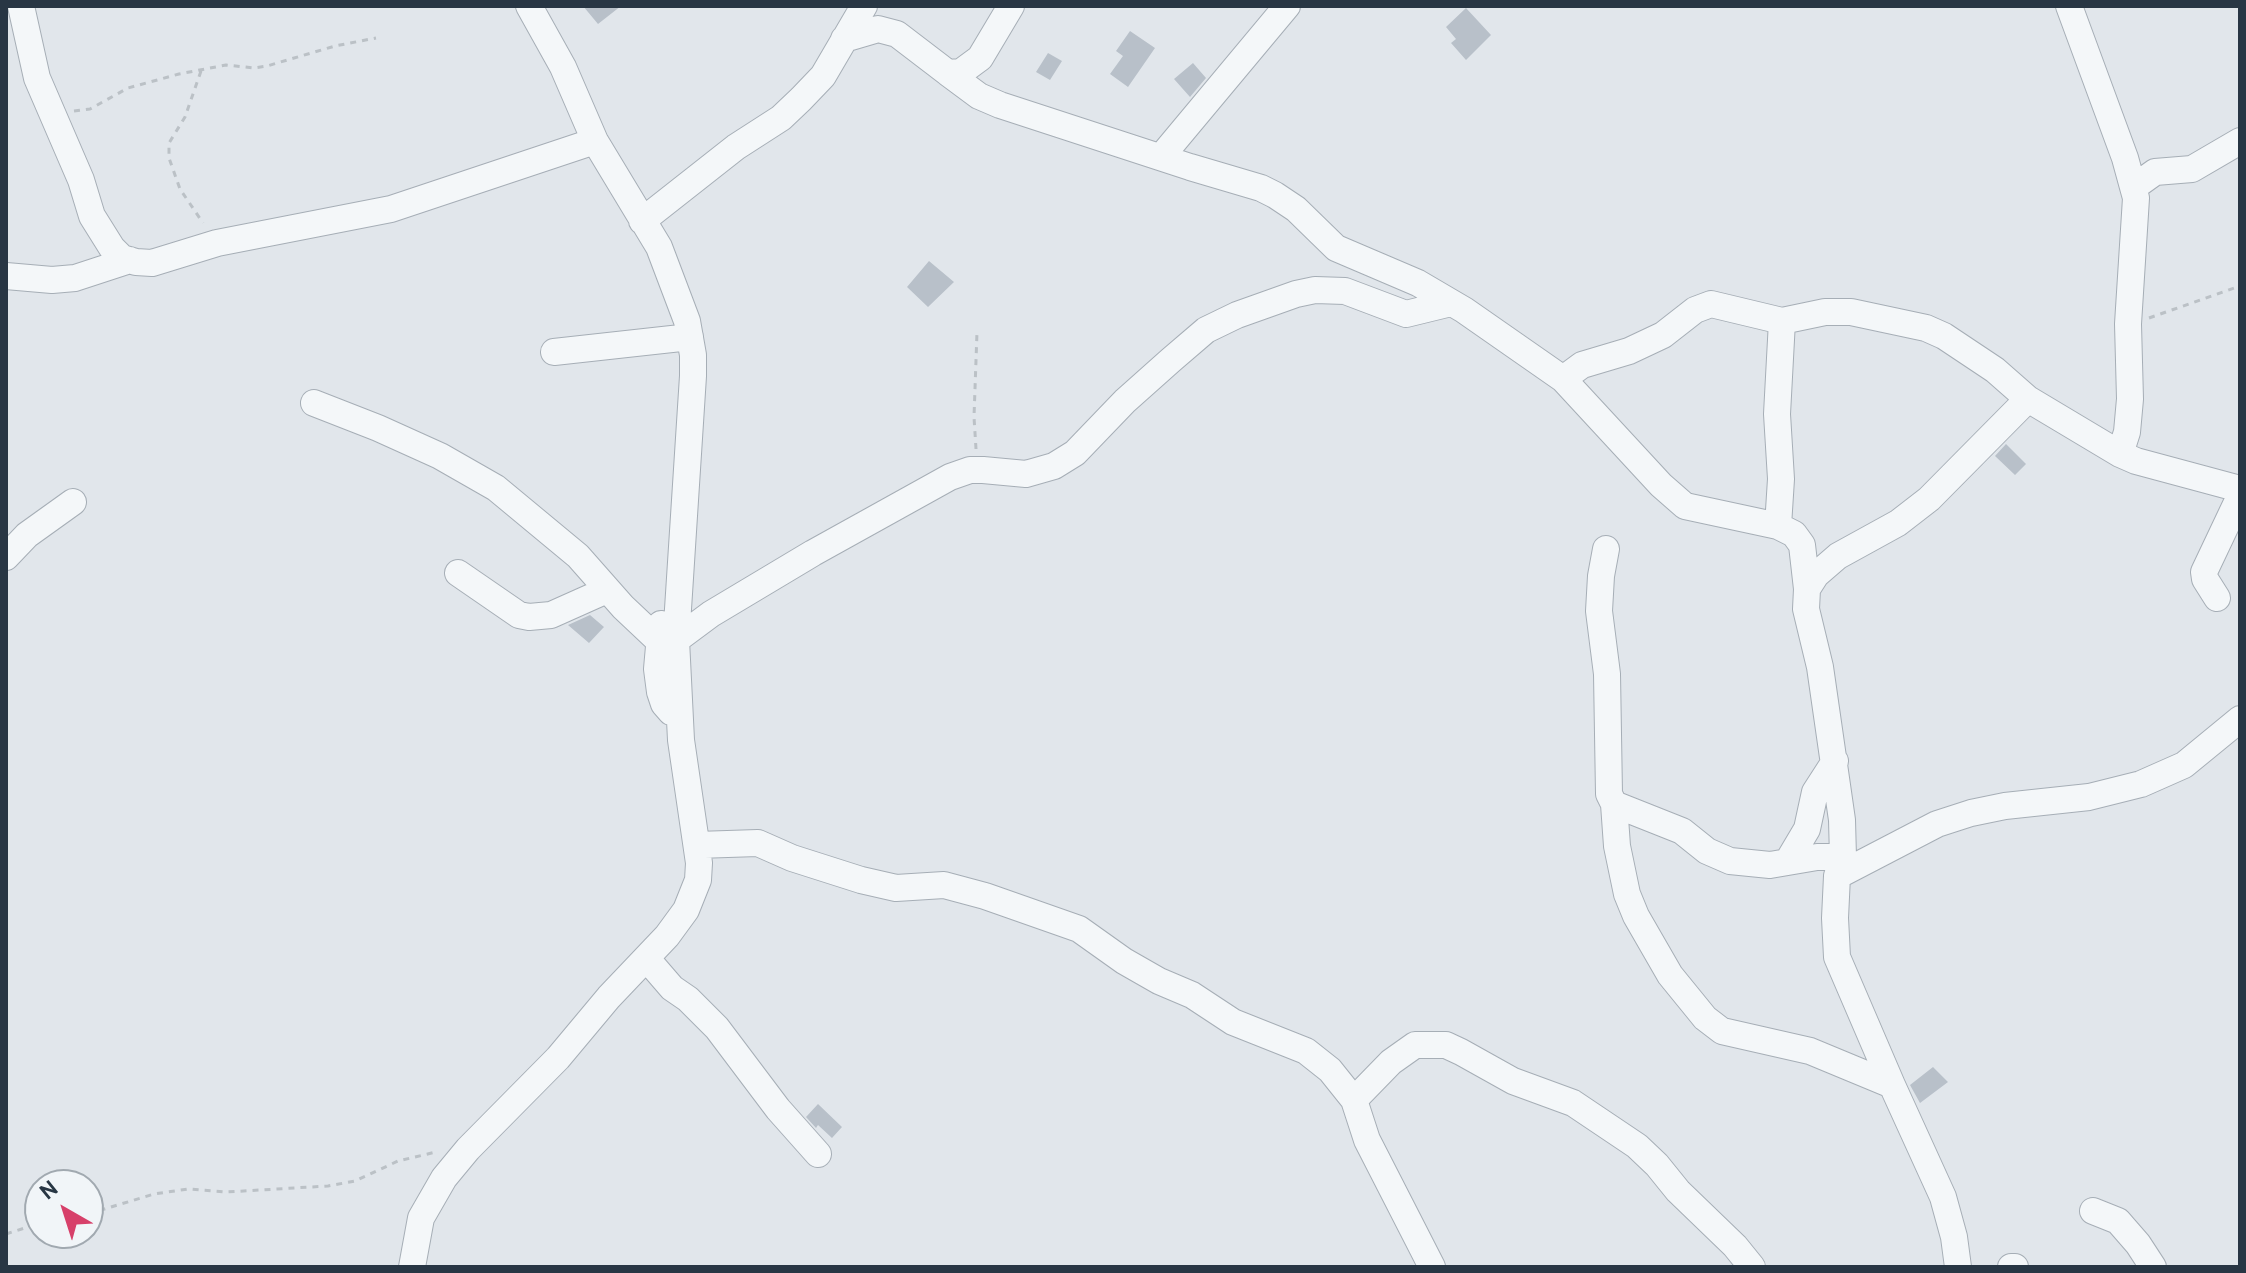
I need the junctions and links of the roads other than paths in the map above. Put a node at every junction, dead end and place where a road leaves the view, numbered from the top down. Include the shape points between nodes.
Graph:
1 (21, 6) edge
2 (529, 6) edge
3 (864, 6) edge
4 (1011, 6) edge
5 (1287, 6) edge
6 (2069, 6) edge
7 (844, 39) junction
8 (948, 73) junction
9 (595, 141) junction
10 (2240, 141) edge
11 (1161, 157) junction
12 (2134, 187) junction
13 (642, 221) junction
14 (130, 260) junction
15 (6, 276) edge
16 (1451, 303) junction
17 (1782, 321) junction
18 (690, 337) junction
19 (554, 352) dead end
20 (1563, 379) junction
21 (2028, 399) junction
22 (314, 403) dead end
23 (2120, 454) junction
24 (2240, 489) edge
25 (2240, 496) edge
26 (73, 502) dead end
27 (1778, 526) junction
28 (1802, 545) junction
29 (1606, 549) dead end
30 (1838, 556) junction
31 (6, 557) edge
32 (458, 573) dead end
33 (1807, 589) junction
34 (607, 590) junction
35 (2217, 598) dead end
36 (667, 640) junction
37 (2240, 719) edge
38 (1835, 761) junction
39 (1614, 804) junction
40 (697, 845) junction
41 (1788, 861) junction
42 (1840, 867) junction
43 (647, 959) junction
44 (1892, 1085) junction
45 (1354, 1100) junction
46 (818, 1154) dead end
47 (2093, 1211) dead end
48 (412, 1267) edge
49 (1432, 1267) edge
50 (1752, 1267) edge
51 (1958, 1267) edge
52 (2153, 1267) edge

1 - 14 street via 37,78 92,216 112,248
2 - 9 street
3 - 7 street
4 - 8 street via 980,58 961,72
5 - 11 street
6 - 12 street
7 - 8 street via 878,29 897,34
7 - 13 street via 823,76 781,118 724,155
8 - 11 street via 1000,105
9 - 13 street
9 - 14 street via 391,209 217,243 152,263
10 - 12 street via 2192,169 2155,172
11 - 16 street via 1275,195 1336,248
12 - 23 street via 2130,399
13 - 18 street via 659,247
14 - 15 street via 75,278
16 - 20 street
16 - 36 street via 1406,314 1345,291 1315,290 1237,315 1206,330 1075,453 1054,466 1026,474 962,473
17 - 20 street via 1711,304 1663,335 1582,365
17 - 21 street via 1851,312 1926,328 1985,362
17 - 27 street
18 - 19 street
18 - 36 street via 688,470
20 - 27 street via 1685,506
21 - 23 street
21 - 30 street via 1929,499
22 - 34 street via 486,481 578,556
23 - 24 street
25 - 35 street via 2204,572
26 - 31 street
27 - 28 street
28 - 30 street via 1818,555
28 - 33 street
29 - 39 street via 1599,611 1607,674 1609,794
30 - 33 street
32 - 34 street via 529,617 551,615
33 - 38 street via 1806,609
34 - 36 street
36 - 40 street
37 - 42 street via 2184,765 2141,784 2089,797 1971,813
38 - 41 street via 1815,792 1807,829
38 - 42 street
39 - 41 street via 1682,831 1730,861
39 - 44 street via 1617,846 1636,916 1670,975 1705,1018 1722,1031 1810,1051
40 - 43 street via 695,892
40 - 45 street via 758,843 861,880 896,888 944,885 1079,929 1124,961 1233,1022 1306,1051
41 - 42 street
42 - 44 street via 1837,957
43 - 46 street via 717,1028
43 - 48 street via 434,1192 421,1218
44 - 51 street via 1943,1197
45 - 49 street via 1367,1140
45 - 50 street via 1415,1045 1446,1045 1513,1081 1573,1103 1637,1146
47 - 52 street via 2118,1221

